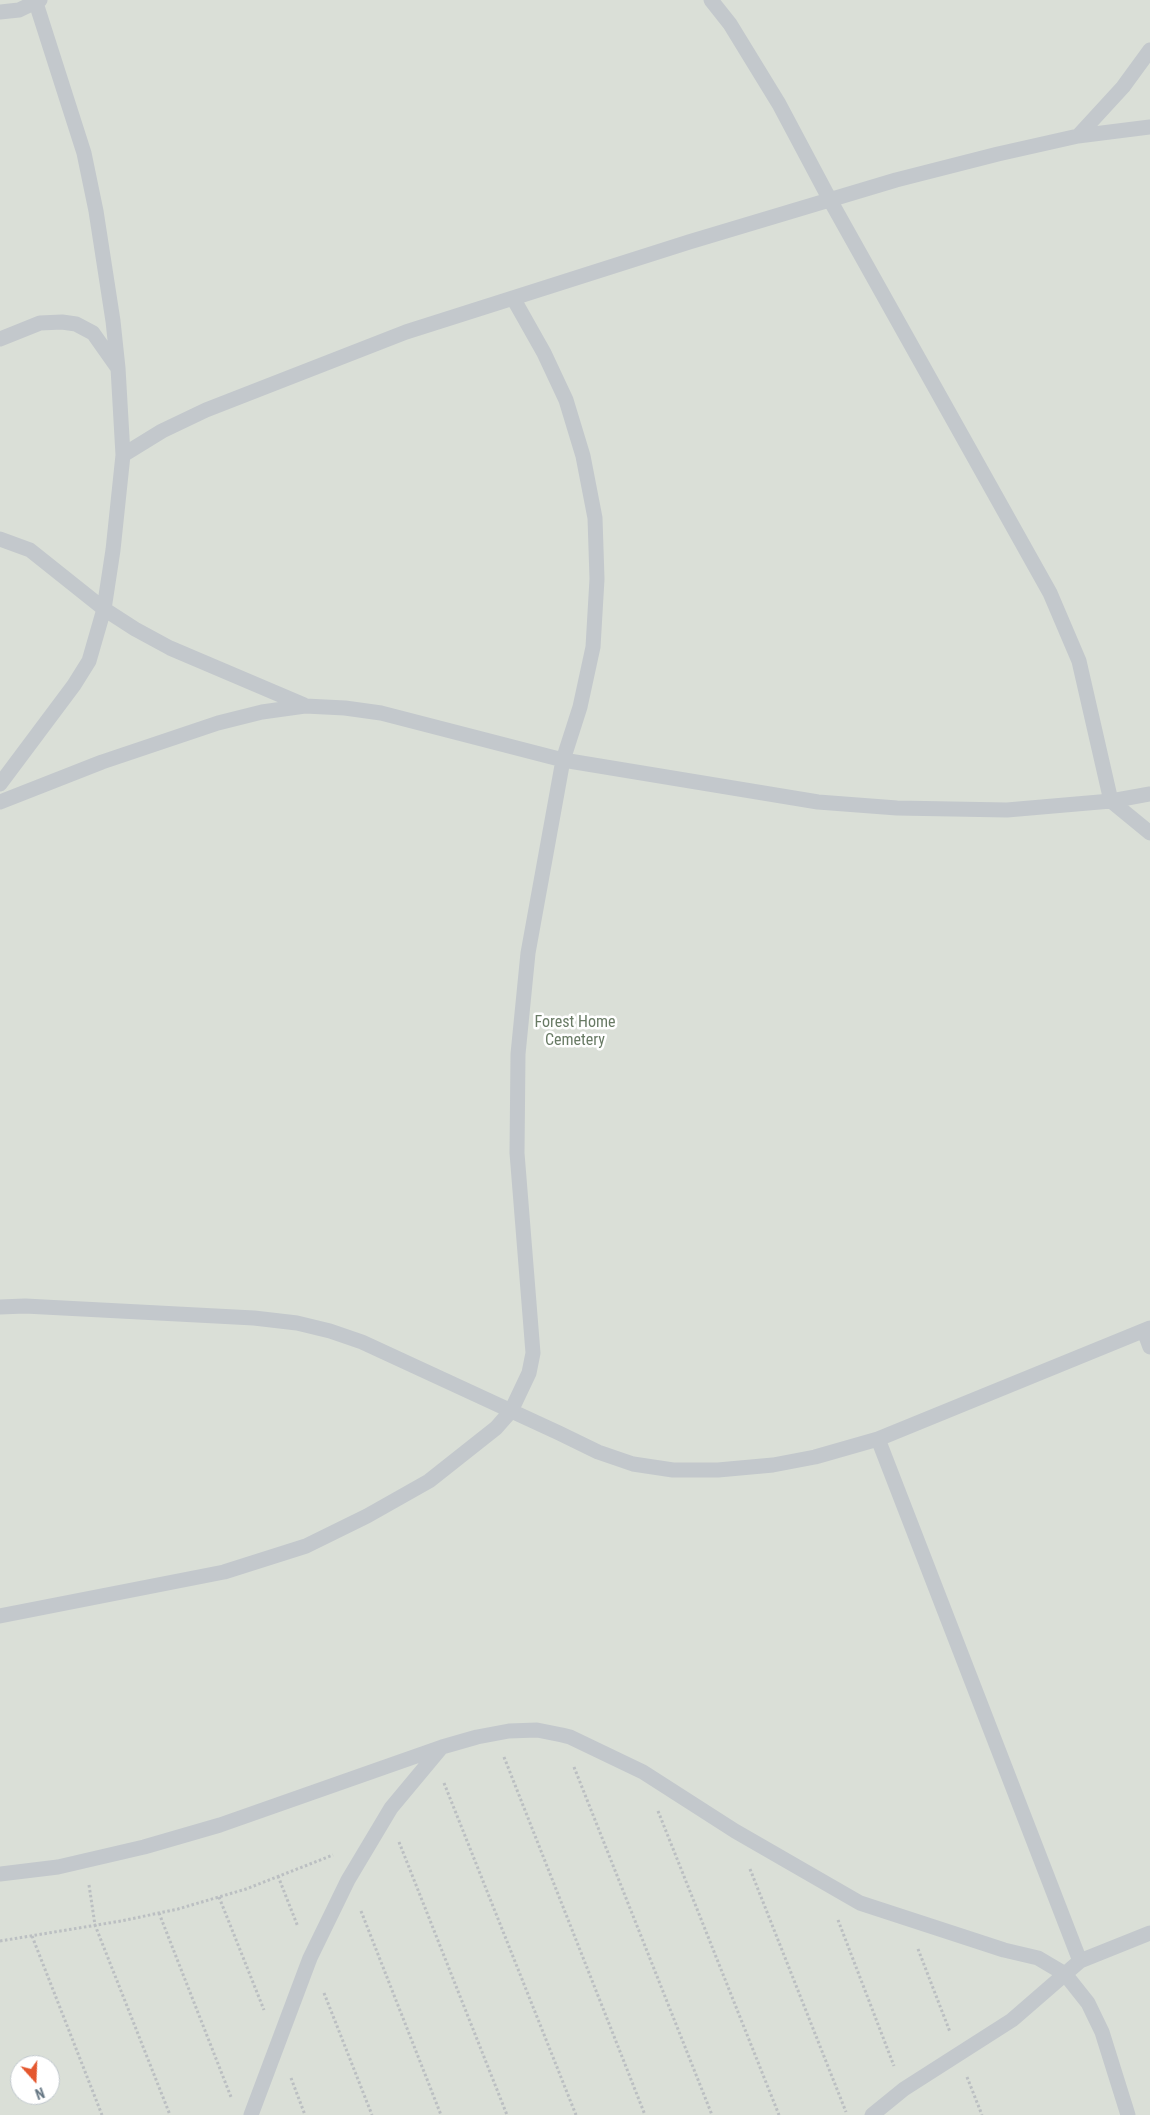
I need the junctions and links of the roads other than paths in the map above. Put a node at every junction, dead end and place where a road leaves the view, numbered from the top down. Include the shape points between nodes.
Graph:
1 (711, 0) edge
2 (38, 1) edge
3 (0, 12) edge
4 (1150, 50) edge
5 (1150, 127) edge
6 (1078, 136) junction
7 (830, 200) junction
8 (513, 298) junction
9 (0, 340) edge
10 (118, 368) junction
11 (123, 455) junction
12 (0, 540) edge
13 (104, 609) junction
14 (305, 706) junction
15 (564, 760) junction
16 (0, 784) edge
17 (1150, 794) edge
18 (1111, 801) junction
19 (0, 802) edge
20 (1150, 833) edge
21 (0, 1306) edge
22 (1148, 1330) edge
23 (1150, 1347) edge
24 (511, 1411) junction
25 (878, 1438) junction
26 (0, 1616) edge
27 (438, 1752) junction
28 (0, 1874) edge
29 (1150, 1934) edge
30 (1080, 1961) junction
31 (1065, 1974) junction
32 (251, 2115) edge
33 (872, 2115) edge
34 (1128, 2115) edge

1 - 7 lane via 730,24 779,104
2 - 3 lane via 19,10
2 - 10 lane via 84,153
4 - 6 lane via 1123,87
5 - 6 lane
6 - 7 lane via 998,154
7 - 8 lane
7 - 18 lane via 1064,622 1079,661
8 - 11 lane via 406,332 206,410 162,431
8 - 15 lane via 566,400 583,456 595,518 598,579 593,647
9 - 10 lane via 40,322 76,324 93,333
10 - 11 lane
11 - 13 lane via 114,550
12 - 13 lane via 30,550
13 - 14 lane via 170,648
13 - 16 lane via 89,661
14 - 15 lane via 381,713
14 - 19 lane via 218,723 102,762
15 - 18 lane via 835,803 897,808 1007,810
15 - 24 lane via 528,953 518,1054 517,1153 533,1353 529,1373
17 - 18 lane
18 - 20 lane
21 - 24 lane via 254,1318 297,1323 362,1342
22 - 23 lane
22 - 25 lane
24 - 25 lane via 598,1452 634,1464 673,1470 772,1465 815,1457
24 - 26 lane via 496,1428 429,1481 306,1546 224,1572
25 - 30 lane
27 - 28 lane via 220,1826 58,1867
27 - 31 lane via 494,1733 537,1730 570,1736 643,1772 735,1831 860,1903 1038,1958
27 - 32 lane via 387,1813 348,1880 310,1958
29 - 30 lane
30 - 31 lane
31 - 33 lane via 1012,2020 904,2089
31 - 34 lane via 1088,2003 1102,2032

